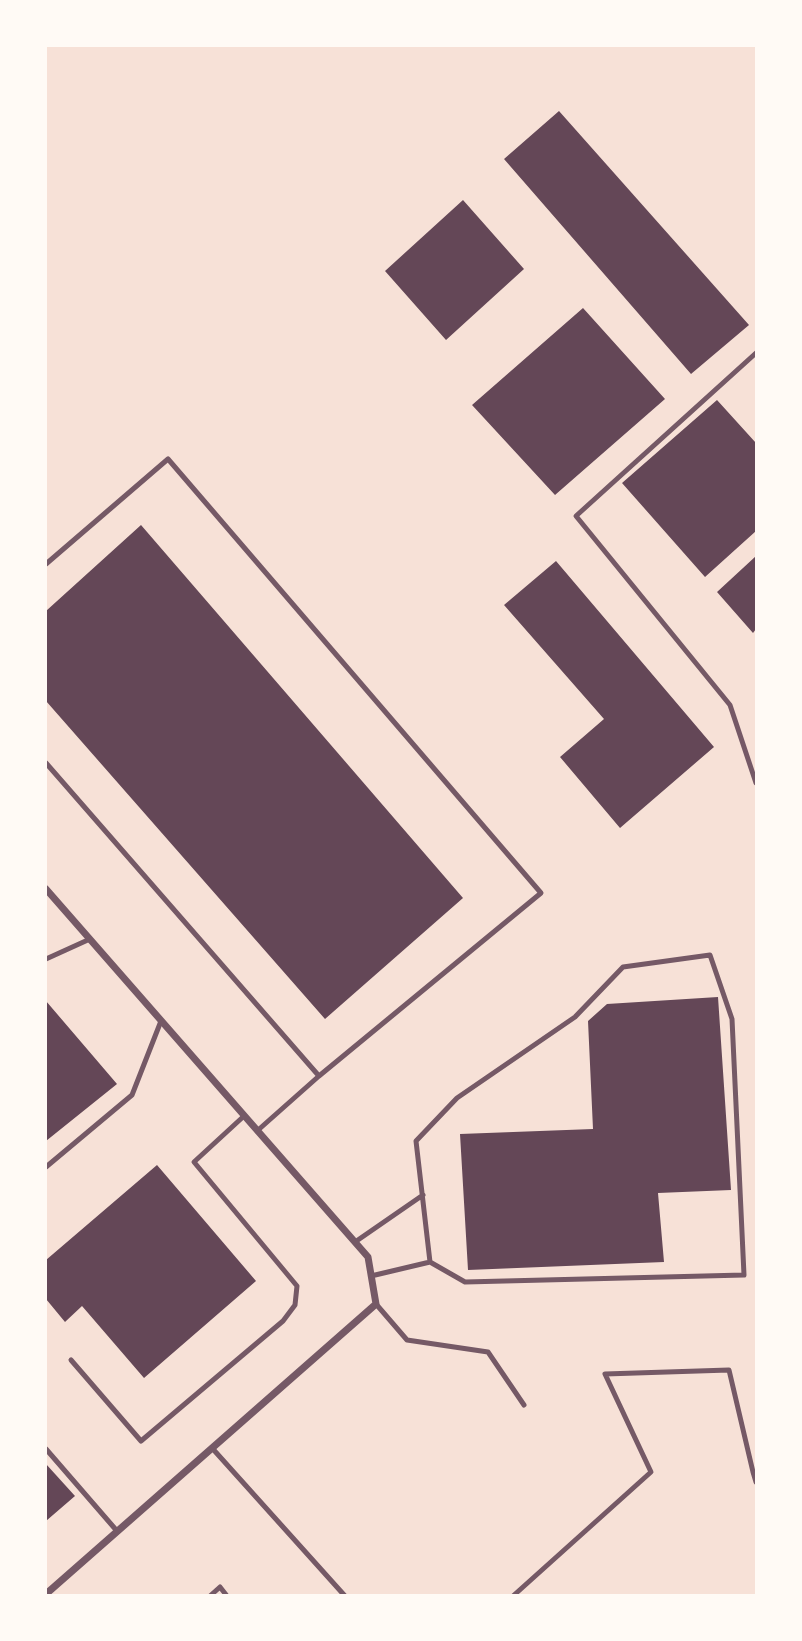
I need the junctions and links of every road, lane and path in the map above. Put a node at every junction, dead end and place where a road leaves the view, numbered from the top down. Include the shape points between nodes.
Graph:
1 (757, 353) edge
2 (46, 564) edge
3 (46, 763) edge
4 (757, 783) edge
5 (46, 889) edge
6 (90, 940) junction
7 (46, 959) edge
8 (162, 1021) junction
9 (318, 1076) junction
10 (244, 1116) junction
11 (257, 1131) junction
12 (46, 1167) edge
13 (423, 1195) junction
14 (355, 1242) junction
15 (430, 1262) junction
16 (371, 1276) junction
17 (376, 1304) junction
18 (71, 1360) dead end
19 (524, 1405) dead end
20 (212, 1448) junction
21 (46, 1449) edge
22 (757, 1482) edge
23 (117, 1531) junction
24 (46, 1594) edge
25 (210, 1595) edge
26 (227, 1595) edge
27 (345, 1595) edge
28 (513, 1595) edge

1 - 4 lane via 576,516 730,705
2 - 9 lane via 168,459 541,893
3 - 9 lane
5 - 6 street
6 - 7 lane
6 - 8 street
8 - 10 street
8 - 12 lane via 132,1095
9 - 11 lane
10 - 11 street
10 - 18 lane via 194,1162 297,1286 295,1305 283,1321 141,1441
11 - 14 street
13 - 14 lane
13 - 15 lane
13 - 15 lane via 416,1141 457,1098 575,1017 622,967 710,955 732,1019 744,1275 465,1282
14 - 16 street via 368,1257
15 - 16 lane
16 - 17 street
17 - 19 lane via 407,1340 488,1352
17 - 20 street
20 - 23 street
20 - 27 lane
21 - 23 lane
22 - 28 lane via 729,1370 605,1374 651,1472
23 - 24 street
25 - 26 lane via 220,1587

